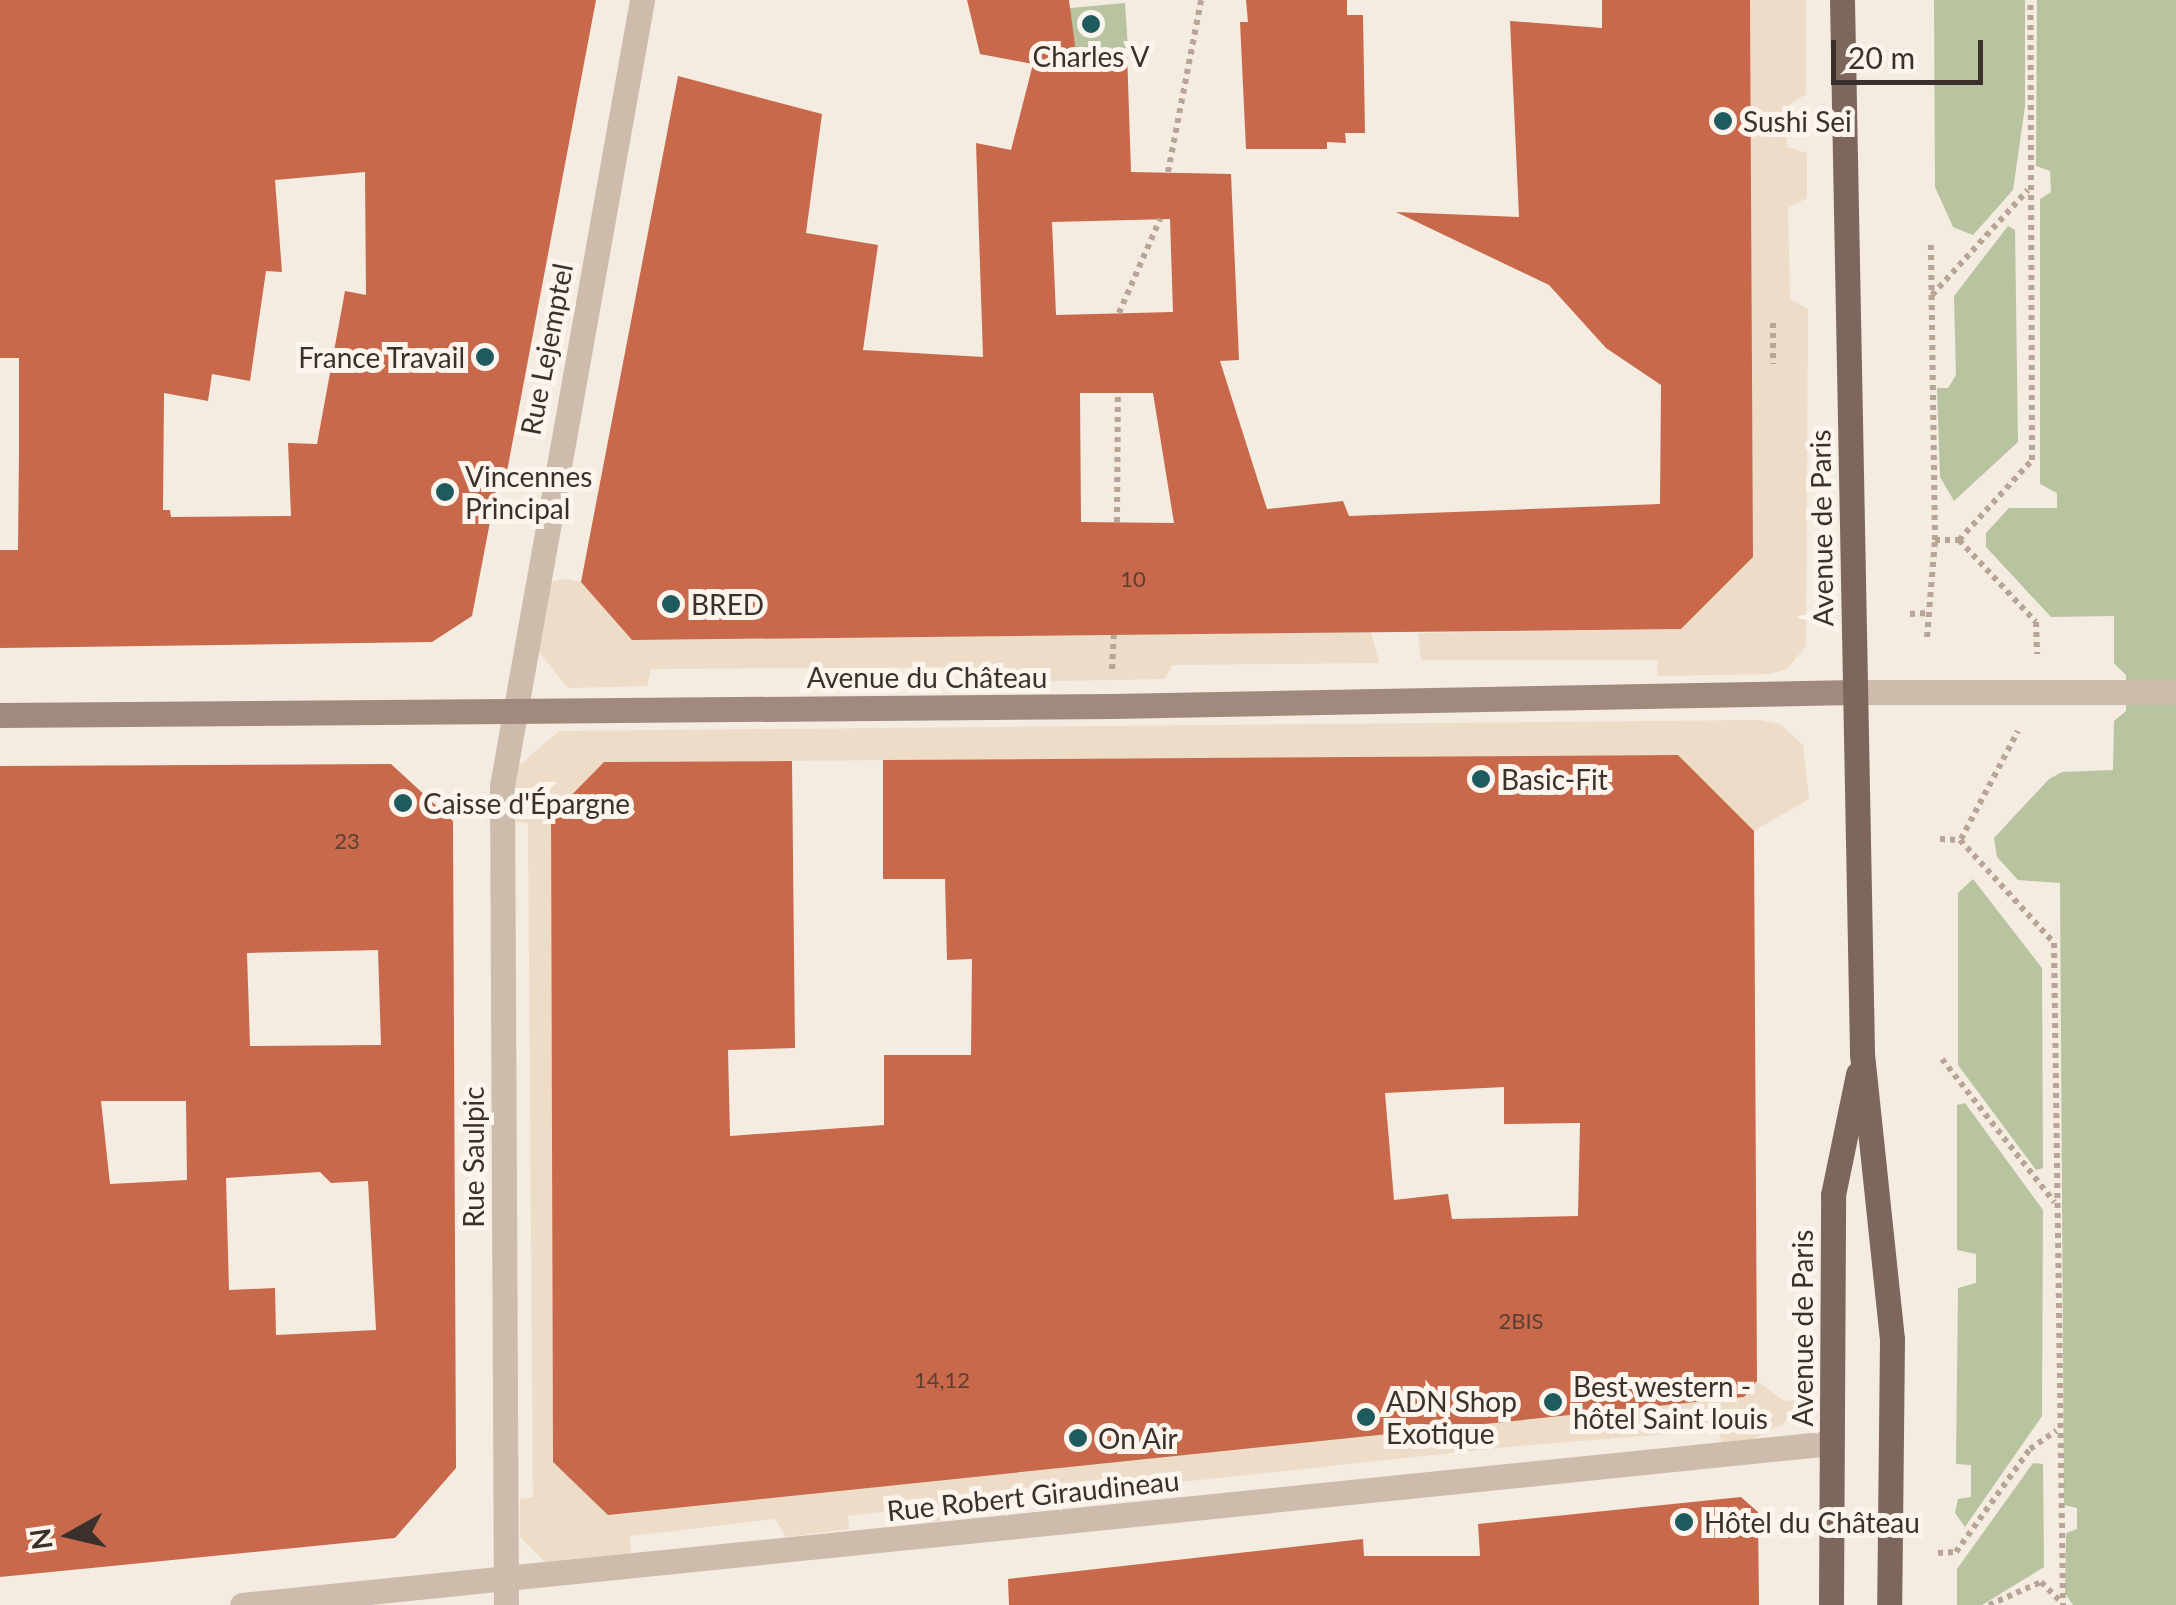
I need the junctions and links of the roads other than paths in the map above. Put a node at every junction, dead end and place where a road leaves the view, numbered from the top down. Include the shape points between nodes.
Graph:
1 (642, 0) edge
2 (1842, 0) edge
3 (1854, 692) junction
4 (2176, 692) edge
5 (511, 710) junction
6 (0, 716) edge
7 (1862, 1054) junction
8 (1831, 1443) junction
9 (505, 1592) edge
10 (242, 1605) edge
11 (1831, 1605) edge
12 (1889, 1605) edge

1 - 5 street, Rue Lejemptel
2 - 3 main road, Avenue de Paris
3 - 4 street
3 - 5 street, Avenue du Château
3 - 7 main road, Avenue de Paris
5 - 6 street, Avenue du Château
5 - 9 street, Rue Saulpic via 502,786
7 - 8 main road, Avenue de Paris via 1833,1196
7 - 12 main road, Avenue de Paris via 1892,1339
8 - 9 street, Rue Robert Giraudineau
8 - 11 main road, Avenue de Paris
9 - 10 street, Rue Robert Giraudineau

